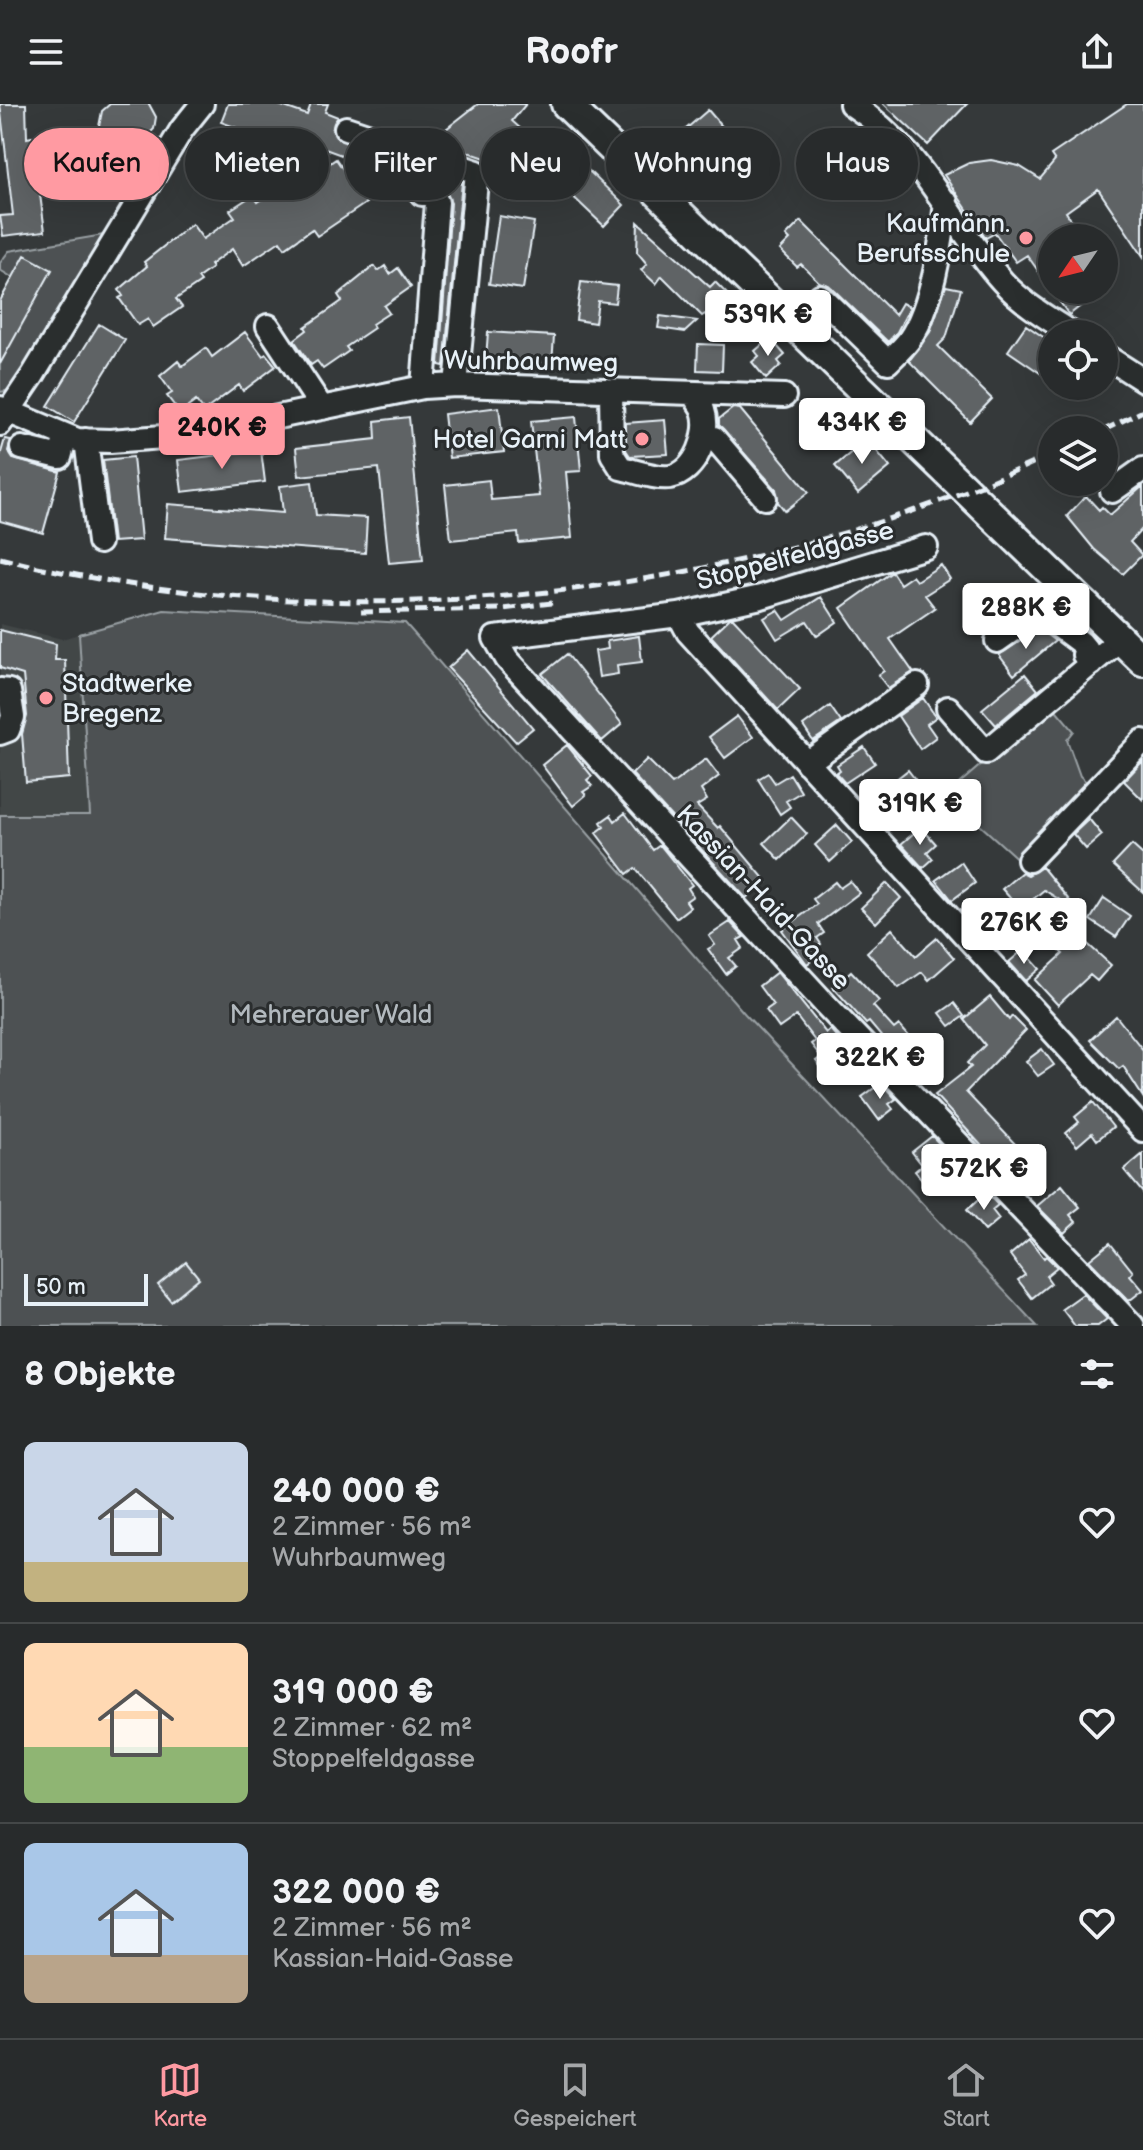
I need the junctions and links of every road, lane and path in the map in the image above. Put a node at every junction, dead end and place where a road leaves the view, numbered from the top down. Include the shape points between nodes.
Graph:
1 (202, 104) edge
2 (566, 104) edge
3 (851, 104) edge
4 (465, 168) edge
5 (435, 200) edge
6 (946, 202) junction
7 (820, 296) dead end
8 (1053, 320) edge
9 (268, 326) dead end
10 (1118, 364) edge
11 (1143, 380) edge
12 (456, 385) junction
13 (423, 387) junction
14 (611, 391) junction
15 (693, 394) junction
16 (784, 396) dead end
17 (322, 408) junction
18 (3, 415) edge
19 (76, 438) junction
20 (704, 438) junction
21 (22, 448) dead end
22 (1143, 469) edge
23 (1118, 487) edge
24 (765, 498) dead end
25 (99, 542) dead end
26 (926, 547) dead end
27 (679, 615) junction
28 (495, 638) joint
29 (1120, 639) junction
30 (997, 641) dead end
31 (1143, 661) edge
32 (1091, 664) junction
33 (917, 685) dead end
34 (0, 690) edge
35 (948, 708) dead end
36 (0, 733) edge
37 (1143, 741) edge
38 (807, 763) junction
39 (1029, 860) dead end
40 (1143, 1130) edge
41 (1133, 1326) edge

1 - 18 street
2 - 29 main road
3 - 6 street via 880,113
4 - 12 street via 477,172
5 - 13 street
6 - 7 street via 932,286 911,338 888,362
6 - 8 street via 1006,286
9 - 17 street
10 - 11 street
12 - 13 street, Wuhrbaumweg
12 - 14 street, Wuhrbaumweg
13 - 17 street, Wuhrbaumweg
14 - 15 street, Wuhrbaumweg
14 - 20 street via 612,454 621,468 670,477 686,469
15 - 16 street, Wuhrbaumweg
15 - 20 street via 703,409
17 - 19 street, Wuhrbaumweg via 190,435
18 - 19 street, Wuhrbaumweg
19 - 21 street via 60,457
19 - 25 street
20 - 24 street via 714,438
22 - 23 street
26 - 27 street, Stoppelfeldgasse via 761,597
27 - 28 street, Stoppelfeldgasse
27 - 38 street, Stoppelfeldgasse via 688,632
28 - 41 street, Kassian-Haid-Gasse via 507,659 816,994
29 - 31 main road
29 - 32 street
30 - 32 street via 1041,613 1081,643
32 - 35 street via 986,752
33 - 38 street
34 - 36 street via 9,691 13,717 8,730
37 - 39 street
38 - 40 street, Stoppelfeldgasse

